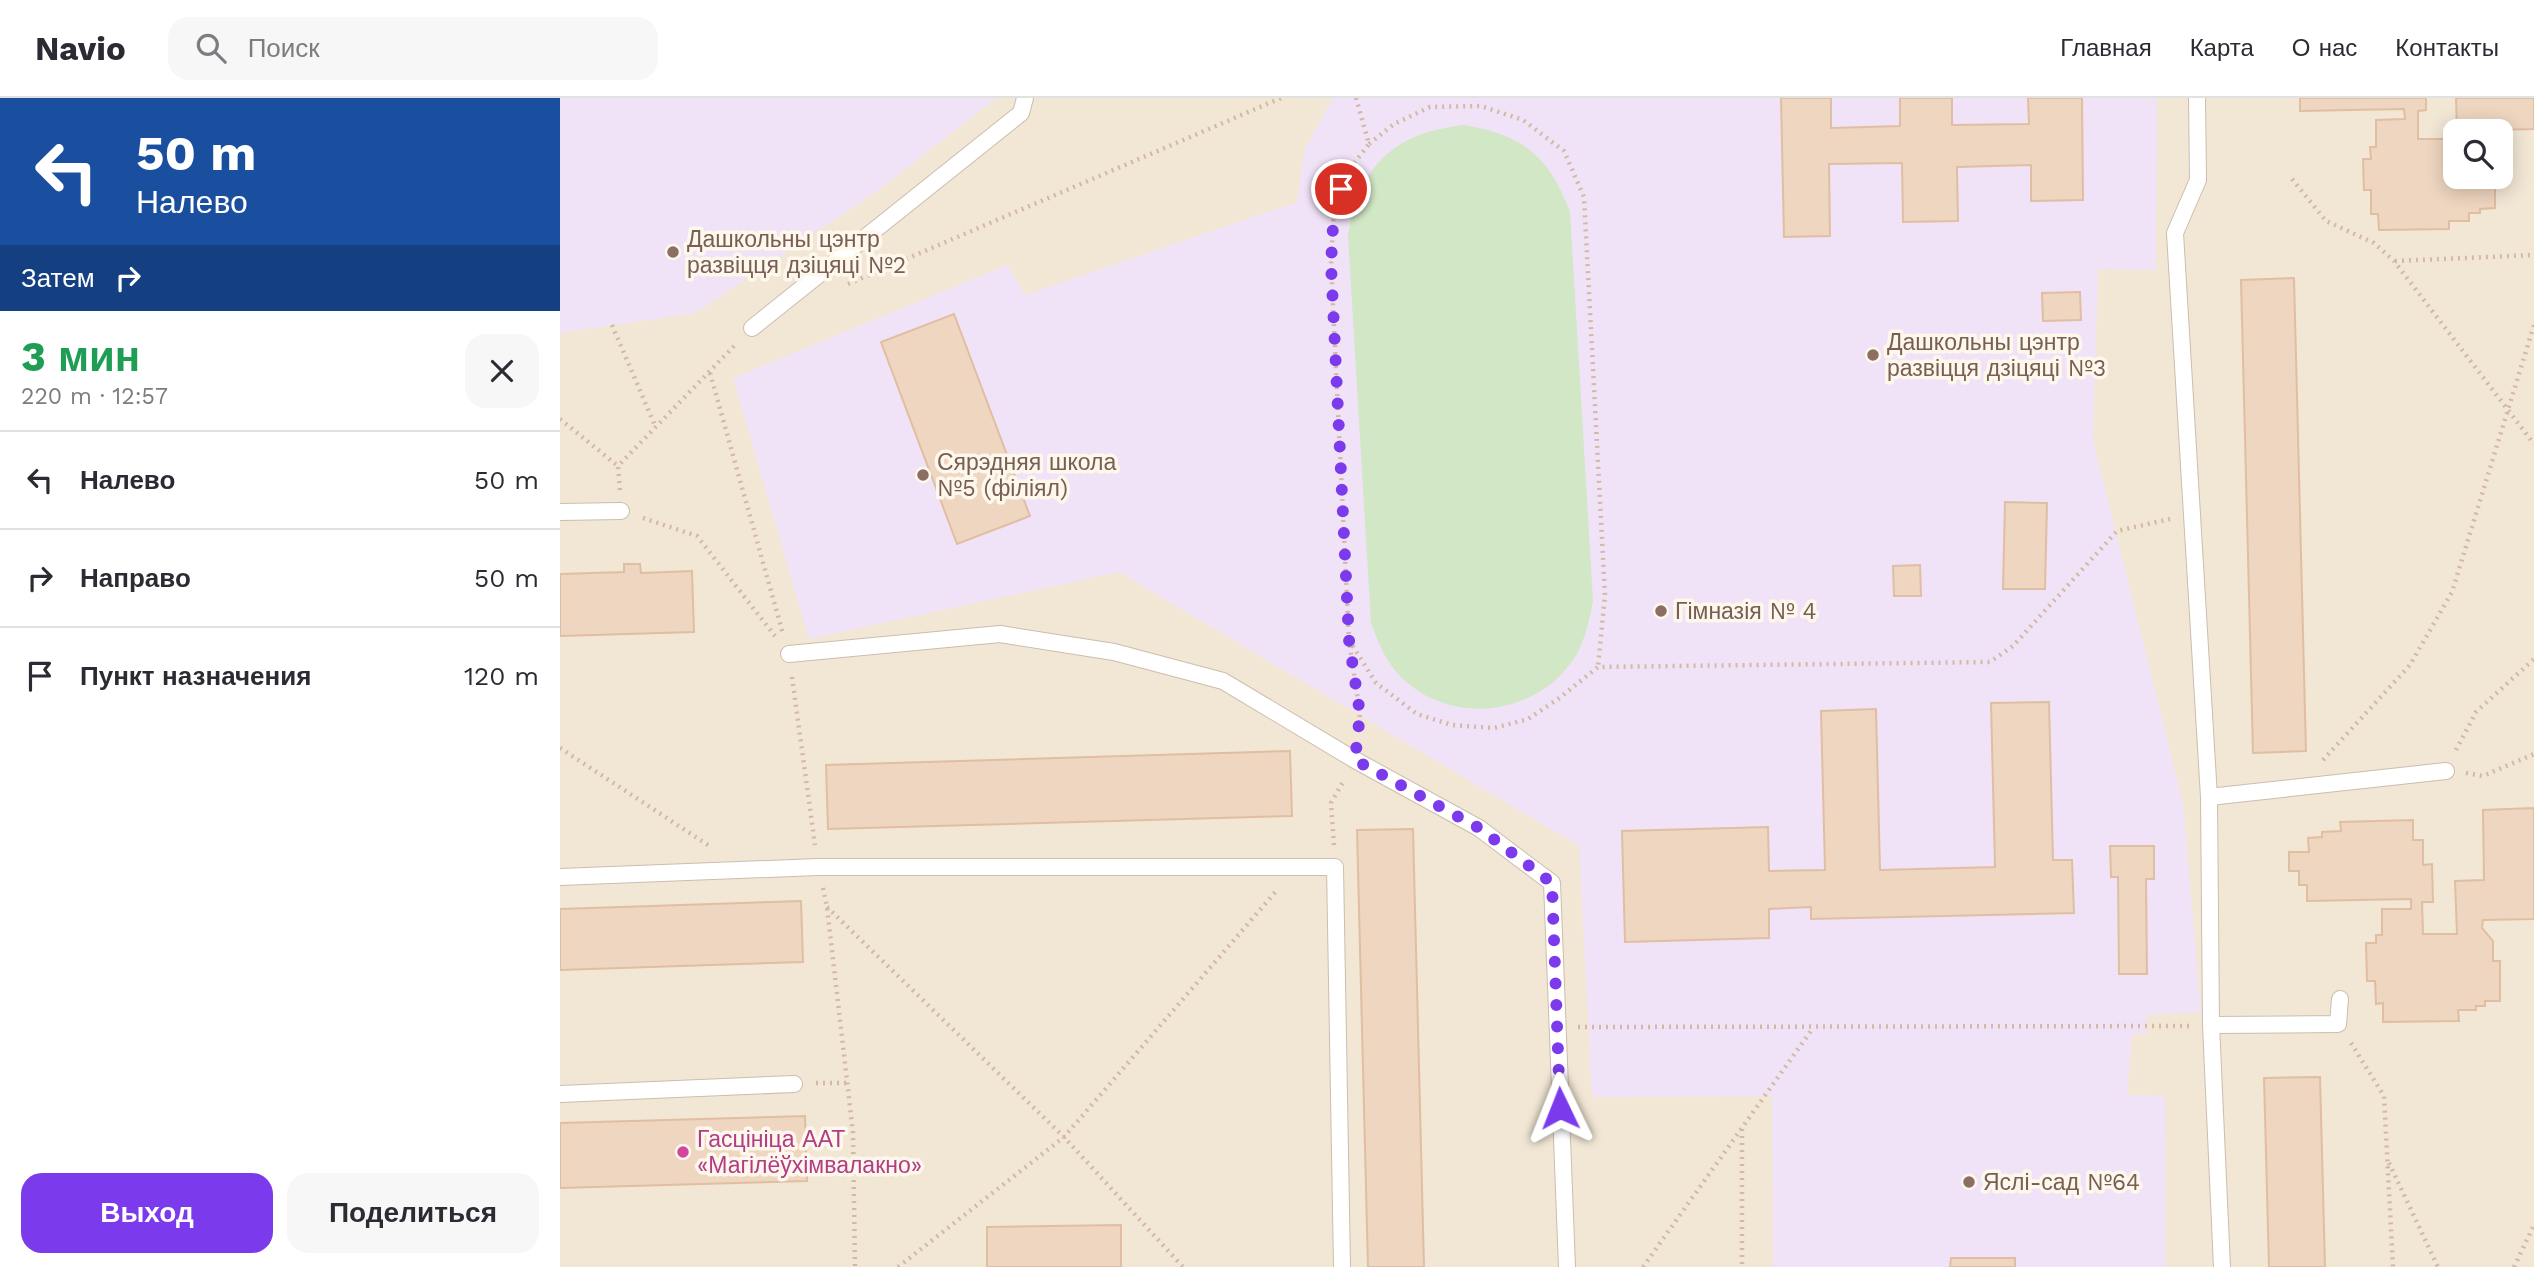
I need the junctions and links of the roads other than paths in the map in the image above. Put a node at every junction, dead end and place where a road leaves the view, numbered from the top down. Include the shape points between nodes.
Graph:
1 (1025, 98) edge
2 (2197, 98) edge
3 (752, 328) road end
4 (621, 511) road end
5 (560, 512) edge
6 (789, 653) road end
7 (2446, 771) road end
8 (2209, 797) junction
9 (560, 877) edge
10 (2340, 999) dead end
11 (2211, 1025) junction
12 (794, 1084) road end
13 (560, 1094) edge
14 (1342, 1267) edge
15 (1567, 1267) edge
16 (2222, 1267) edge

1 - 3 lane via 1021,113
2 - 8 lane via 2198,180 2175,233
4 - 5 lane
6 - 15 lane via 1000,634 1114,652 1223,681 1479,828 1552,883
7 - 8 lane
8 - 11 lane
9 - 14 lane via 818,867 1335,867
10 - 11 lane via 2338,1024
11 - 16 lane
12 - 13 lane

